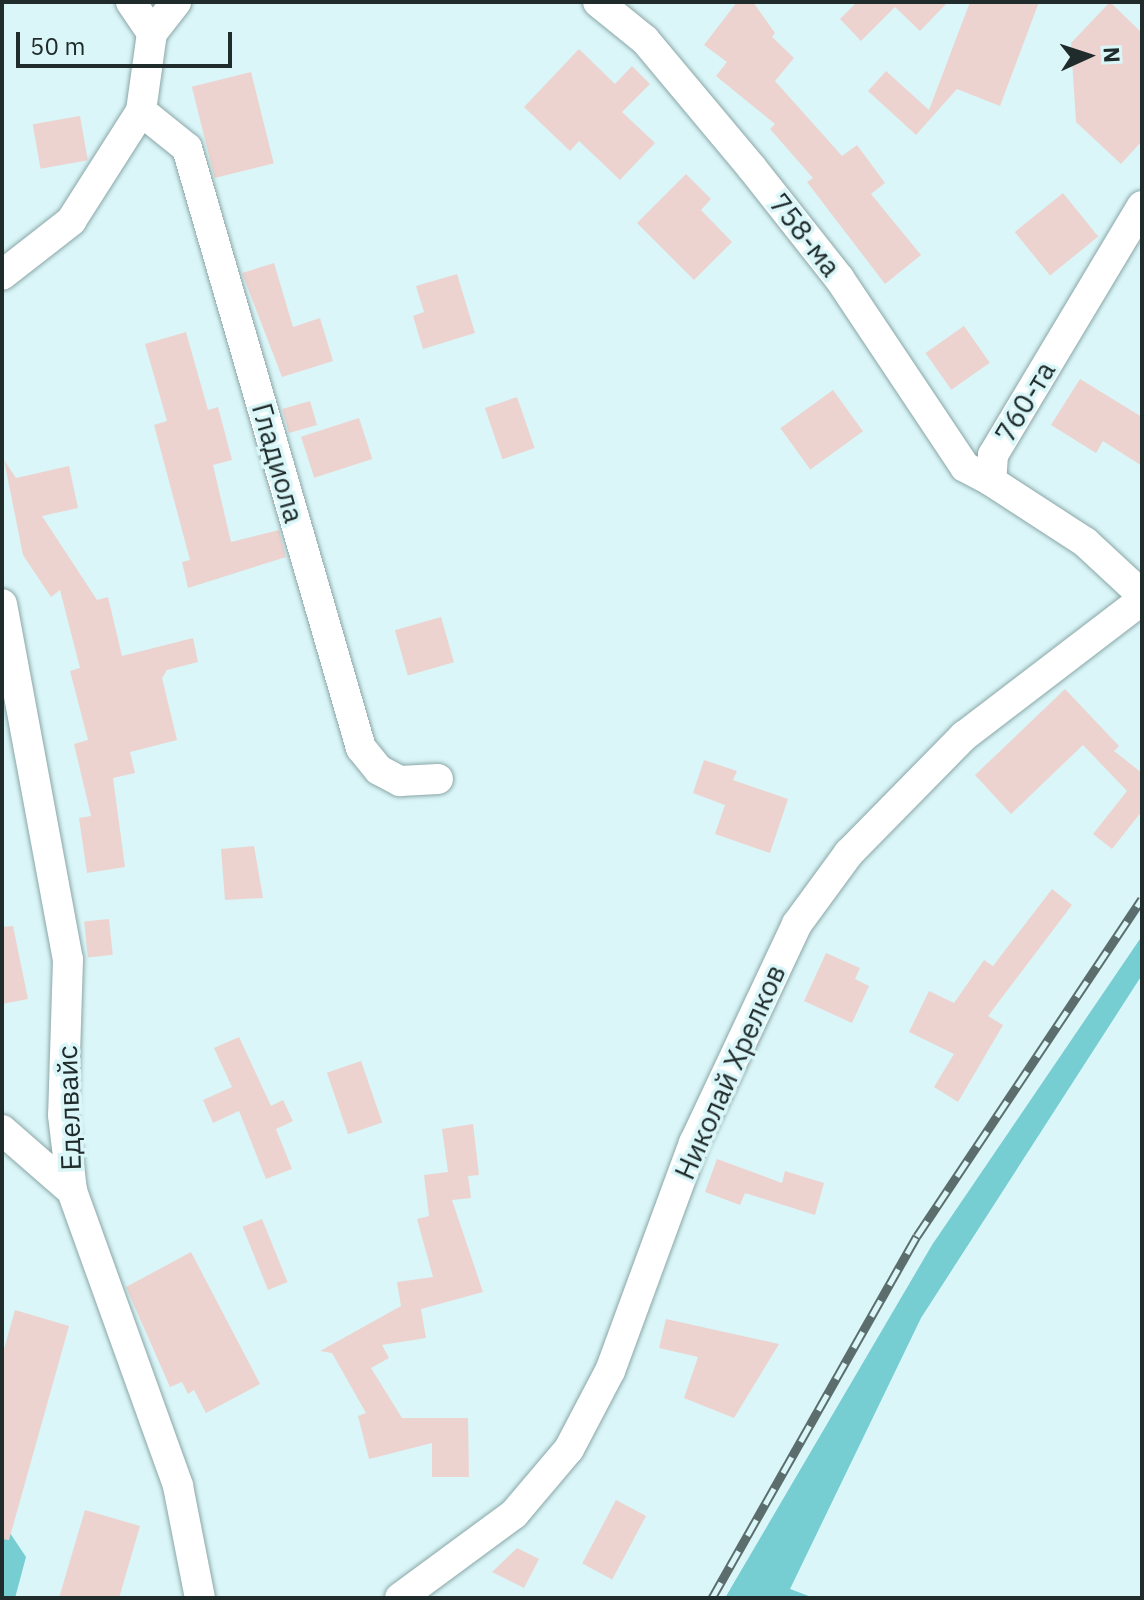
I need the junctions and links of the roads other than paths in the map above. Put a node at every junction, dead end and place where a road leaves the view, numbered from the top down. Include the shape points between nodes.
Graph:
1 (131, 2) edge
2 (176, 2) edge
3 (598, 2) edge
4 (152, 33) junction
5 (141, 111) junction
6 (1142, 206) edge
7 (2, 275) edge
8 (991, 481) junction
9 (1142, 597) edge
10 (2, 604) edge
11 (438, 779) dead end
12 (2, 1130) edge
13 (72, 1191) junction
14 (200, 1598) edge
15 (400, 1598) edge

1 - 4 street
2 - 4 street
3 - 8 street, 758-ма via 645,40 752,168 839,278 965,467
4 - 5 street
5 - 7 street via 71,221
5 - 11 street, Гладиола via 187,148 361,748 379,770 400,781
6 - 8 street, 760-та via 993,455
8 - 9 street, 760-та via 1085,542
9 - 15 street, Николай Хрелков via 964,736 902,796 823,888 797,924 694,1143 610,1371 569,1449 514,1514
10 - 13 street, Еделвайс via 68,959 63,1115
12 - 13 street
13 - 14 street, Еделвайс via 178,1486

